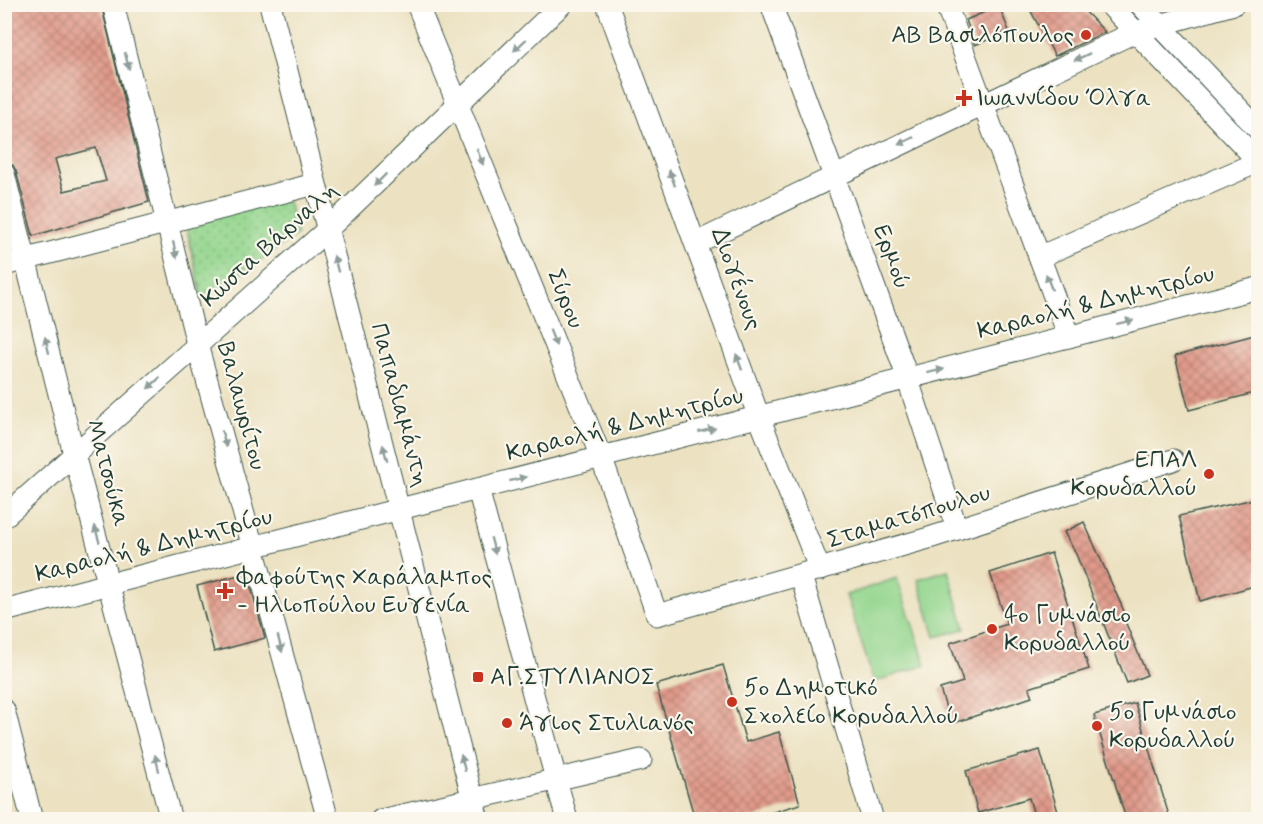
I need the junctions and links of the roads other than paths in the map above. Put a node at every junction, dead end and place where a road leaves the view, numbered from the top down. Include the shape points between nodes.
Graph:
1 (113, 4) edge
2 (270, 4) edge
3 (417, 4) edge
4 (562, 4) edge
5 (607, 4) edge
6 (771, 4) edge
7 (946, 4) edge
8 (1109, 4) edge
9 (1140, 4) edge
10 (1234, 4) edge
11 (1158, 24) junction
12 (1135, 32) junction
13 (458, 103) junction
14 (982, 104) junction
15 (1258, 129) edge
16 (1258, 162) edge
17 (4, 174) edge
18 (834, 176) junction
19 (315, 184) junction
20 (168, 221) junction
21 (327, 230) junction
22 (696, 243) junction
23 (1040, 257) junction
24 (25, 259) junction
25 (4, 265) edge
26 (1258, 288) edge
27 (1069, 337) junction
28 (197, 344) junction
29 (908, 378) junction
30 (759, 417) junction
31 (74, 454) junction
32 (601, 457) junction
33 (1173, 460) dead end
34 (478, 489) junction
35 (400, 509) junction
36 (4, 517) edge
37 (957, 530) junction
38 (254, 547) junction
39 (811, 573) junction
40 (111, 584) junction
41 (4, 611) edge
42 (657, 615) joint
43 (4, 710) edge
44 (641, 760) dead end
45 (554, 778) junction
46 (472, 798) junction
47 (32, 819) edge
48 (171, 819) edge
49 (328, 819) edge
50 (381, 819) edge
51 (478, 819) edge
52 (567, 819) edge
53 (873, 819) edge

1 -> 20 street, Βαλαωρίτου
2 - 19 street, Παπαδιαμάντη
3 - 13 street, Σύρου
4 -> 13 street, Κώστα Βάρναλη
22 -> 5 street, Διογένους
6 - 18 street, Ερμού
7 - 14 street
8 - 12 street
9 - 11 street
10 - 11 street
11 - 12 street
11 - 15 street
12 -> 14 street
12 - 16 street
13 -> 21 street, Κώστα Βάρναλη
13 -> 32 street, Σύρου
14 -> 18 street
14 - 23 street
16 - 23 street
17 - 24 street, Ματσούκα
18 - 22 street
18 - 29 street, Ερμού
19 - 20 street
19 - 21 street, Παπαδιαμάντη
20 - 24 street
20 -> 28 street, Βαλαωρίτου
21 - 28 street, Κώστα Βάρναλη
35 -> 21 street, Παπαδιαμάντη
30 -> 22 street, Διογένους
27 -> 23 street
24 - 25 street
31 -> 24 street, Ματσούκα
27 -> 26 street, Καραολή & Δημητρίου
29 -> 27 street, Καραολή & Δημητρίου
28 -> 31 street, Κώστα Βάρναλη
28 -> 38 street, Βαλαωρίτου
29 - 30 street, Καραολή & Δημητρίου
29 - 37 street, Ερμού
32 -> 30 street, Καραολή & Δημητρίου
30 - 39 street, Διογένους
31 - 36 street, Κώστα Βάρναλη
40 -> 31 street, Ματσούκα
34 -> 32 street, Καραολή & Δημητρίου
32 - 42 street, Σύρου
33 - 37 street, Σταματόπουλου
34 - 35 street, Καραολή & Δημητρίου
34 -> 45 street
35 - 38 street, Καραολή & Δημητρίου
46 -> 35 street, Παπαδιαμάντη
37 - 39 street, Σταματόπουλου
38 - 40 street, Καραολή & Δημητρίου
38 -> 49 street, Βαλαωρίτου
39 - 42 street, Σταματόπουλου
39 - 53 street, Διογένους
40 - 41 street, Καραολή & Δημητρίου
48 -> 40 street, Ματσούκα
43 - 47 street
44 - 45 street
45 - 46 street
45 - 52 street
46 - 50 street
46 - 51 street, Παπαδιαμάντη

